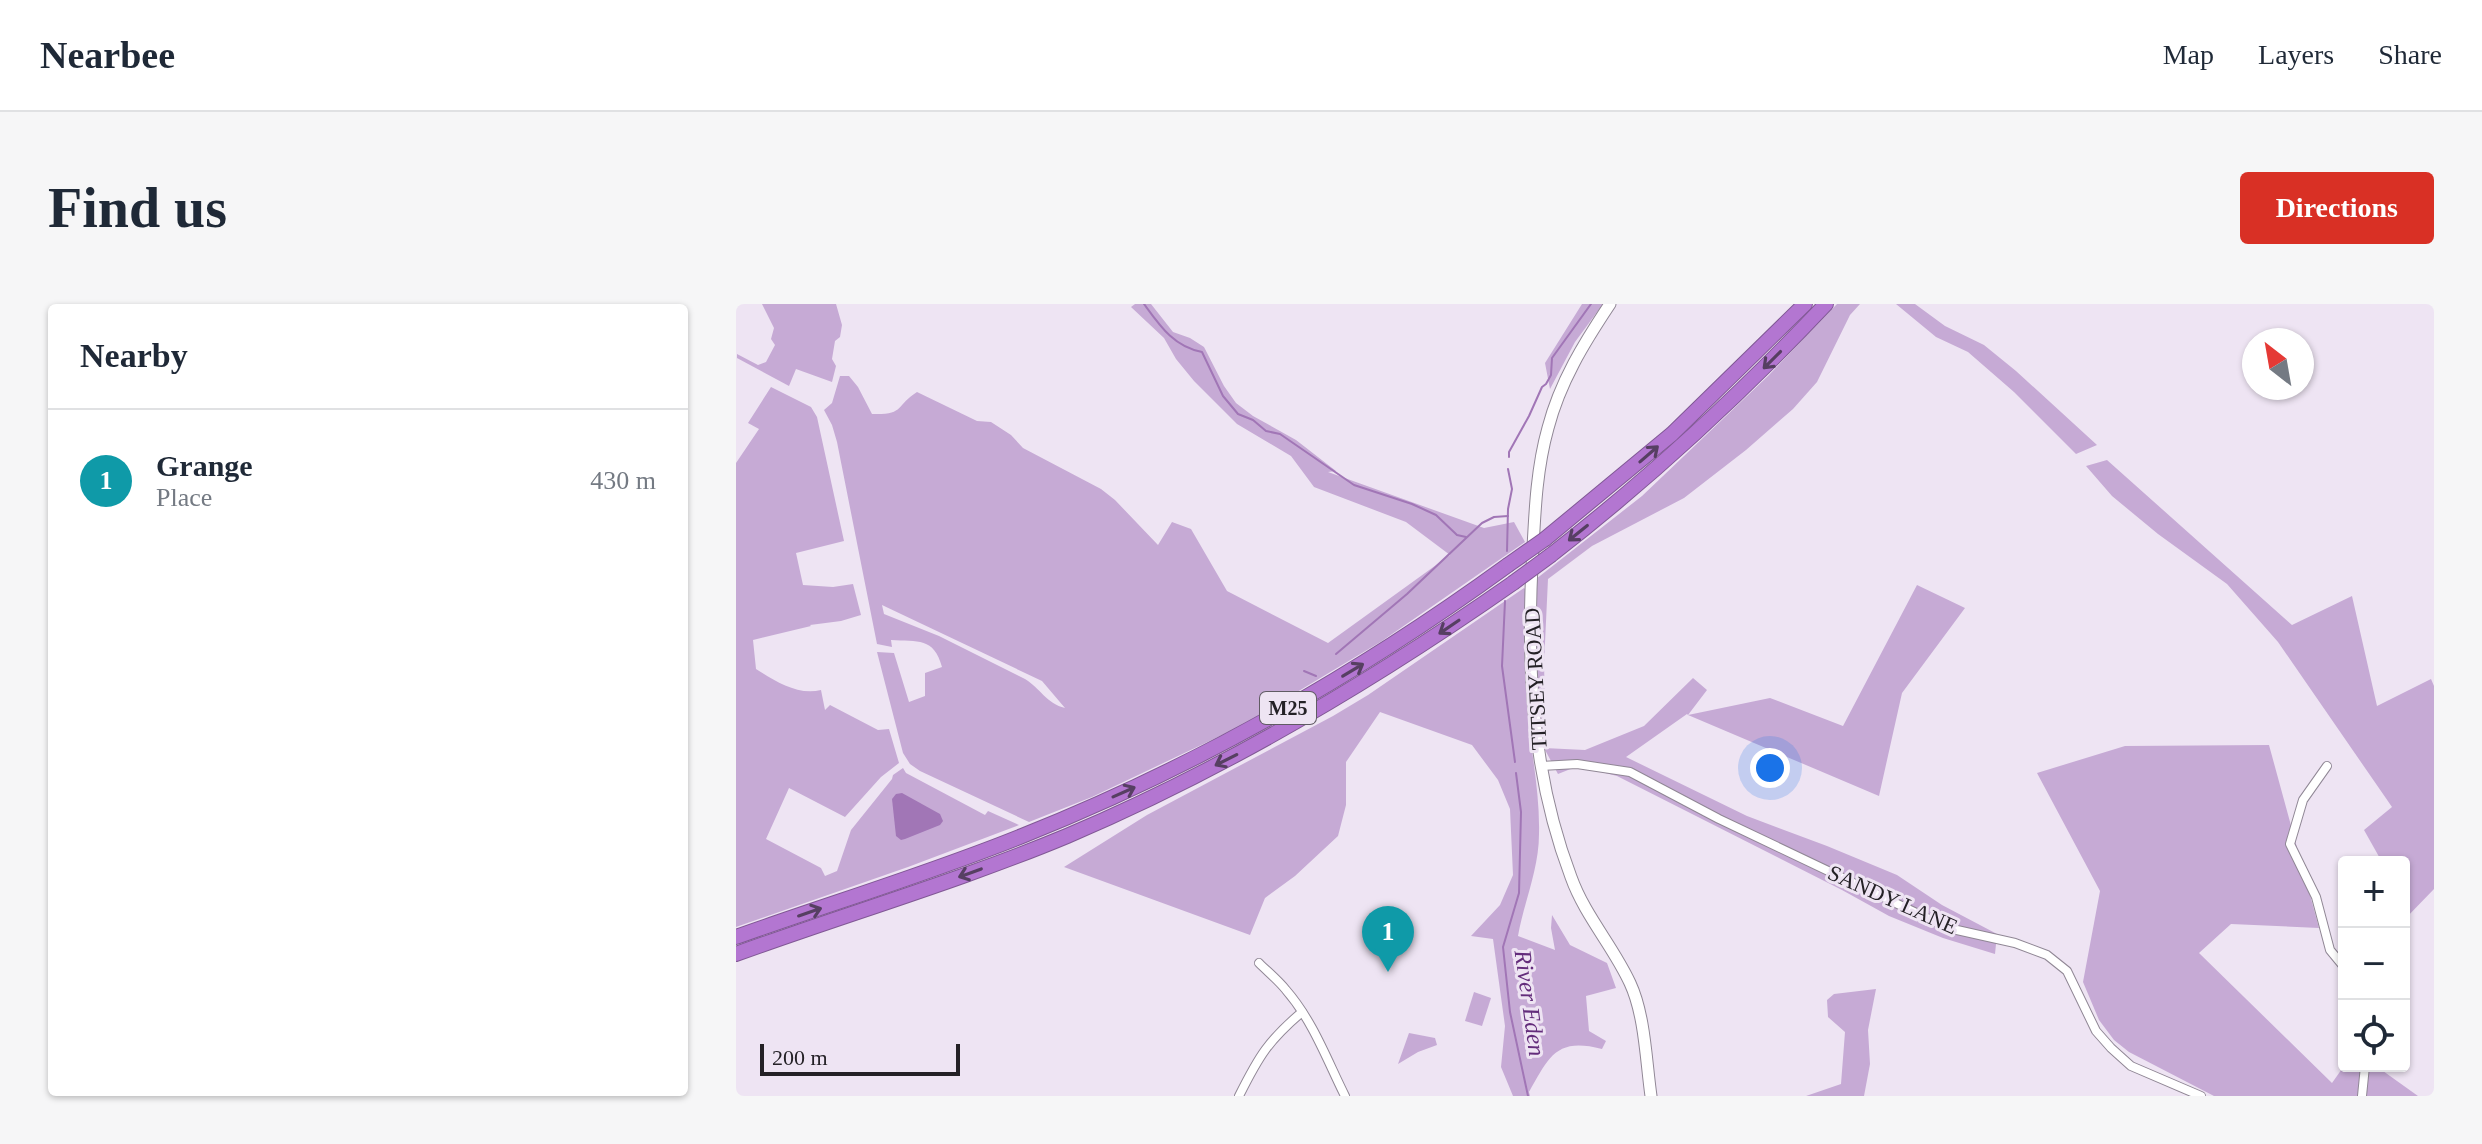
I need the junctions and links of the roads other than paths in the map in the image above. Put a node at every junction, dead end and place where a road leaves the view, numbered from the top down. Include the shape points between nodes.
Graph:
1 (1610, 304) edge
2 (1805, 304) edge
3 (1826, 304) edge
4 (1541, 766) junction
5 (2327, 766) dead end
6 (736, 937) edge
7 (736, 954) edge
8 (2338, 960) edge
9 (1259, 963) dead end
10 (1302, 1012) junction
11 (2364, 1072) edge
12 (1239, 1096) edge
13 (1345, 1096) edge
14 (1651, 1096) edge
15 (2201, 1096) edge
16 (2362, 1096) edge

1 - 4 main road, TITSEY ROAD via 1560,392 1538,479 1529,640
6 -> 2 highway, M25, bridge via 1023,836 1196,758 1304,699 1422,626 1545,539 1672,434
3 -> 7 highway, M25, bridge via 1703,426 1551,555 1403,658 1290,726 1043,846
4 - 14 main road, TITSEY ROAD via 1572,879 1637,1000
4 - 15 street, SANDY LANE via 1577,764 1630,772 1948,928 2047,955 2067,971 2096,1031 2111,1048 2131,1066
5 - 8 street via 2303,800 2290,844
9 - 10 street
10 - 12 street via 1262,1050
10 - 13 street
11 - 16 street

